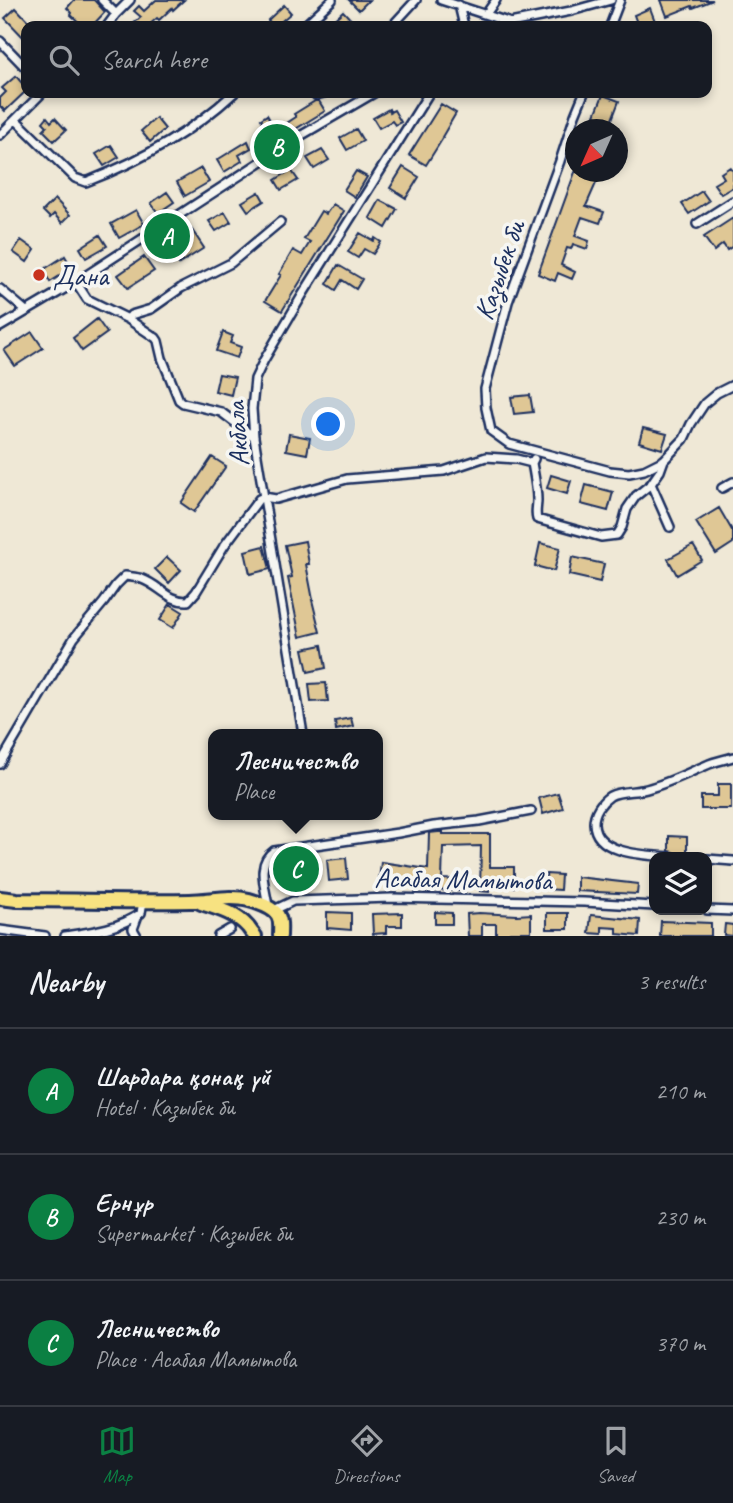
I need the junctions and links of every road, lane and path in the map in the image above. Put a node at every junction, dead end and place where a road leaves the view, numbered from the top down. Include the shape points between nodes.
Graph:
1 (102, 0) edge
2 (131, 0) edge
3 (332, 0) edge
4 (416, 0) edge
5 (441, 0) edge
6 (496, 0) edge
7 (611, 0) edge
8 (620, 0) edge
9 (456, 2) edge
10 (116, 14) junction
11 (486, 15) junction
12 (111, 21) edge
13 (309, 21) edge
14 (397, 21) edge
15 (462, 21) edge
16 (505, 21) edge
17 (514, 21) edge
18 (612, 21) edge
19 (0, 41) edge
20 (21, 63) edge
21 (37, 98) edge
22 (229, 98) edge
23 (365, 98) edge
24 (426, 98) edge
25 (582, 98) edge
26 (16, 120) junction
27 (0, 135) edge
28 (733, 201) edge
29 (280, 222) dead end
30 (697, 224) dead end
31 (76, 282) junction
32 (0, 289) edge
33 (26, 311) junction
34 (128, 319) junction
35 (0, 327) edge
36 (733, 385) edge
37 (254, 437) junction
38 (537, 452) junction
39 (664, 460) junction
40 (532, 463) junction
41 (733, 482) edge
42 (651, 484) junction
43 (722, 488) dead end
44 (264, 497) junction
45 (670, 527) dead end
46 (302, 729) edge
47 (733, 757) edge
48 (0, 764) edge
49 (531, 811) dead end
50 (649, 854) edge
51 (712, 859) edge
52 (733, 861) edge
53 (0, 898) edge
54 (194, 901) junction
55 (649, 906) edge
56 (142, 907) junction
57 (271, 909) junction
58 (712, 910) edge
59 (733, 911) edge
60 (230, 929) dead end
61 (0, 930) edge
62 (252, 932) edge
63 (278, 933) edge
64 (45, 936) edge
65 (65, 936) edge
66 (137, 936) edge
67 (218, 936) edge

1 - 10 street
2 - 10 street
3 - 13 street
4 - 14 street
5 - 9 street
6 - 11 street
7 - 17 street
8 - 18 street
9 - 11 street
9 - 15 street
10 - 12 street
11 - 16 street
19 - 20 street
21 - 26 street
22 - 26 street via 187,131 86,182 75,178
23 - 31 street
24 - 37 street, Акбала via 264,360 255,379
25 - 38 street, Казыбек би via 508,302 485,389 491,431 509,444
26 - 27 street
28 - 30 street
29 - 34 street via 232,263
31 - 33 street
31 - 34 street via 87,299
32 - 33 street
33 - 35 street
34 - 37 street via 158,341 179,400 221,412
36 - 39 street via 705,403 684,439
37 - 44 street, Акбала
38 - 39 street via 629,473
38 - 40 street
39 - 42 street
40 - 42 street via 537,519 601,537 617,534 627,509
40 - 44 street via 486,457 444,471 347,479 276,499
41 - 43 street
42 - 45 street
44 - 46 street, Акбала
44 - 48 street via 224,545 188,601 179,601 144,579 125,576 121,580 74,638
47 - 50 street via 670,782 613,794 596,811 596,833 605,843 622,851
49 - 57 street via 274,851 262,867
51 - 52 street
53 - 56 main road
54 - 56 main road
54 - 57 main road via 249,900
54 - 62 main road via 236,917
55 - 57 street, Асабая Мамытова via 392,898 293,901
56 - 65 street via 130,921
56 - 66 street via 133,925
57 - 62 main road via 254,911 249,918
57 - 63 main road via 278,915
58 - 59 street
60 - 67 street
61 - 64 street

